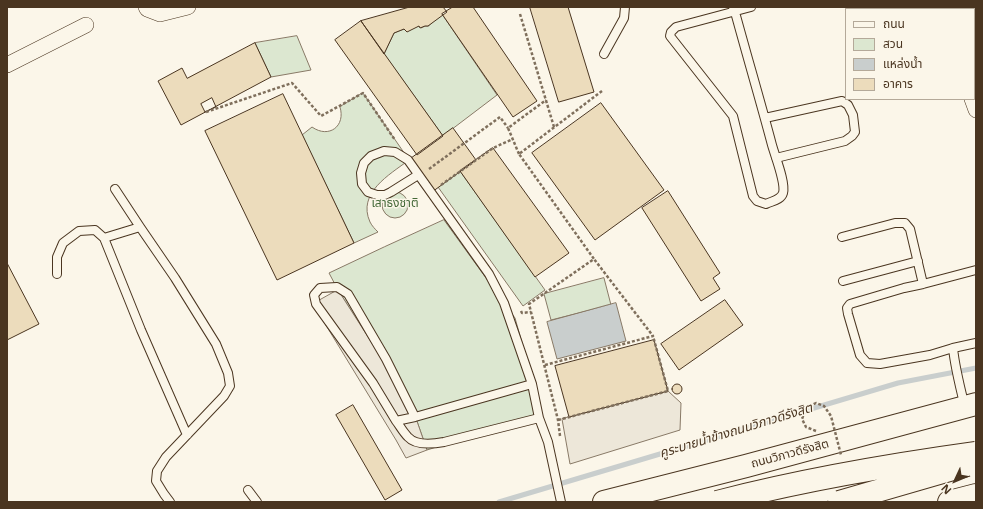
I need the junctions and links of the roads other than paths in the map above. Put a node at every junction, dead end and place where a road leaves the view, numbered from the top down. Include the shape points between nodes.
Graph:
1 (146, 7) edge
2 (185, 7) edge
3 (626, 7) edge
4 (751, 7) edge
5 (734, 9) edge
6 (86, 24) dead end
7 (604, 54) dead end
8 (7, 65) edge
9 (972, 100) edge
10 (976, 110) edge
11 (765, 118) junction
12 (776, 158) junction
13 (421, 174) junction
14 (115, 189) dead end
15 (140, 227) junction
16 (104, 238) junction
17 (842, 238) dead end
18 (918, 261) junction
19 (976, 270) edge
20 (57, 274) dead end
21 (843, 281) dead end
22 (923, 284) junction
23 (976, 343) edge
24 (953, 348) junction
25 (532, 384) junction
26 (971, 406) edge
27 (415, 417) junction
28 (539, 418) junction
29 (396, 421) junction
30 (187, 435) junction
31 (976, 448) edge
32 (976, 453) edge
33 (976, 463) edge
34 (248, 490) dead end
35 (976, 495) edge
36 (170, 502) edge
37 (256, 502) edge
38 (561, 502) edge
39 (604, 502) edge
40 (717, 502) edge
41 (782, 502) edge
42 (839, 502) edge
43 (949, 502) edge

1 - 2 street via 160,14
3 - 7 lane via 624,18
4 - 5 lane
5 - 11 lane
5 - 12 lane via 676,27 670,32 670,36 733,116 753,196 757,201 766,204 778,199 784,186
6 - 8 street
9 - 10 street
11 - 12 lane
11 - 12 lane via 842,101 848,105 853,115 855,132 845,140
13 - 13 lane via 408,160 395,152 384,151 371,156 364,163 361,173 362,184 368,192 377,196 385,195
13 - 25 lane via 489,274 504,303
14 - 15 lane
15 - 16 lane
15 - 30 lane via 216,344 228,373 230,386 224,396
16 - 20 lane via 95,230 79,231 63,243 57,257
16 - 30 lane
17 - 18 lane via 895,223 905,224 910,229
18 - 21 lane
18 - 22 lane
19 - 22 lane
22 - 24 lane via 850,304 847,308 848,314 860,354 867,363 880,364
23 - 24 lane
24 - 26 lane via 957,379
25 - 27 lane
25 - 28 lane
26 - 39 main road, ถนนวิภาวดีรังสิต
27 - 29 lane
27 - 29 lane via 386,359 348,294 337,287 320,288 314,295 316,304 373,383
28 - 29 lane via 431,444 409,438
28 - 38 lane via 548,442
30 - 36 lane via 166,457 157,471 156,481
31 - 41 main road
32 - 40 main road, bridge via 909,462
33 - 42 main road, bridge
34 - 37 lane
35 - 43 main road

